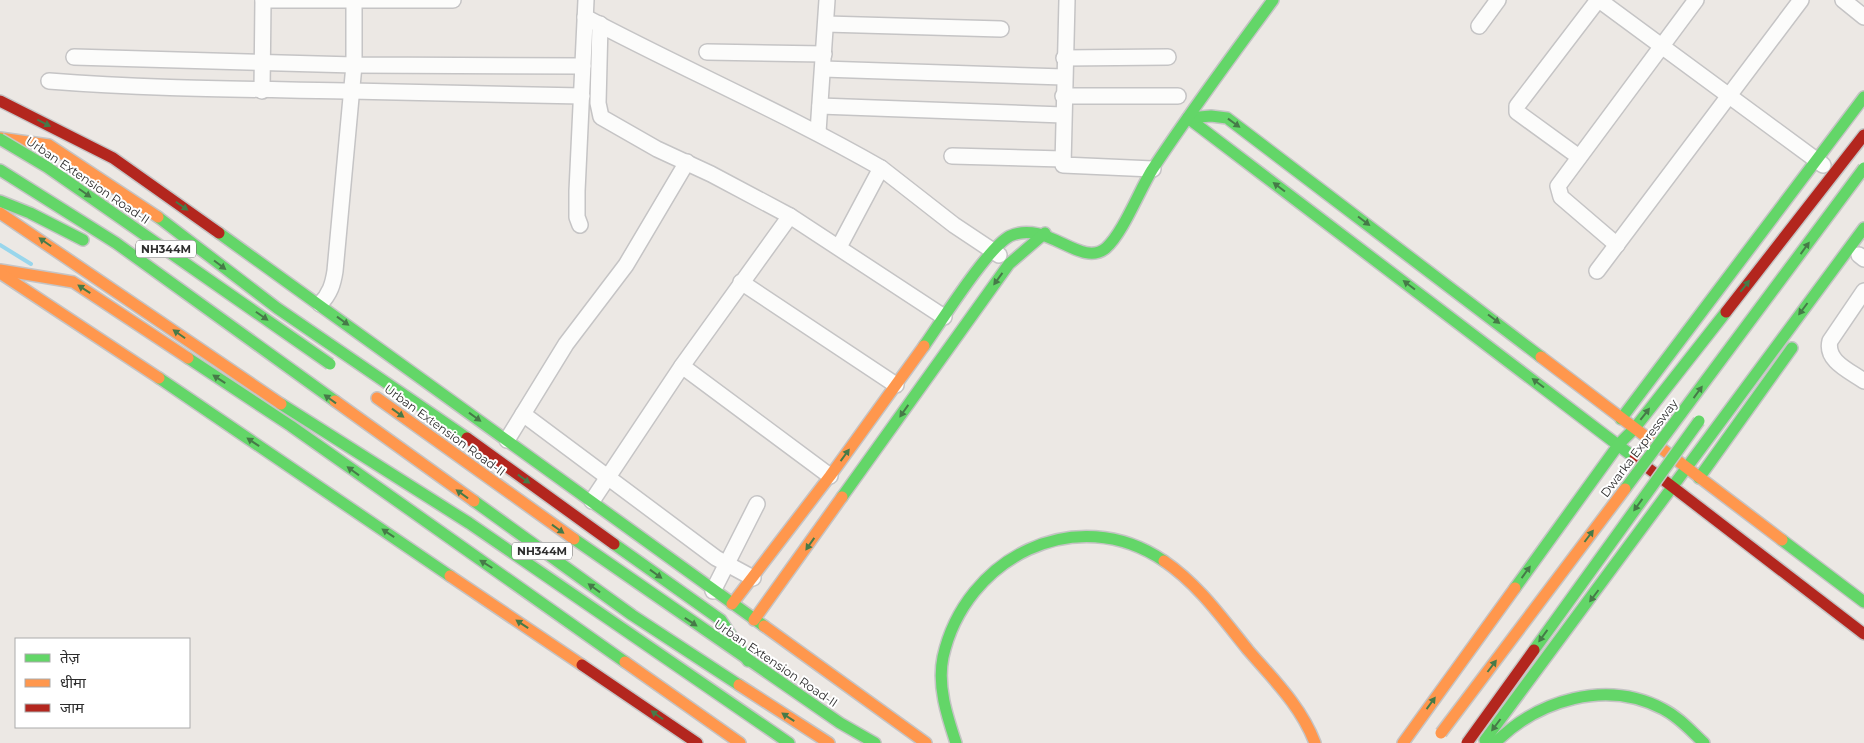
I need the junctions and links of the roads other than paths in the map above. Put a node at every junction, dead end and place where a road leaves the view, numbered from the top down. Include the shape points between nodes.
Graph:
1 (263, 0) edge
2 (354, 0) edge
3 (453, 0) edge
4 (586, 0) edge
5 (827, 0) edge
6 (1067, 0) edge
7 (1273, 0) edge
8 (1498, 0) edge
9 (1599, 0) edge
10 (1696, 0) edge
11 (1801, 0) edge
12 (1843, 0) edge
13 (585, 16) junction
14 (1864, 17) edge
15 (600, 24) junction
16 (826, 24) junction
17 (1479, 26) dead end
18 (1001, 29) dead end
19 (1662, 46) junction
20 (707, 52) dead end
21 (74, 57) dead end
22 (1168, 57) dead end
23 (1064, 58) junction
24 (263, 62) junction
25 (823, 62) junction
26 (354, 64) junction
27 (583, 66) junction
28 (1064, 77) junction
29 (49, 81) dead end
30 (350, 90) junction
31 (262, 91) junction
32 (582, 96) junction
33 (1063, 96) junction
34 (1178, 96) dead end
35 (1729, 96) junction
36 (1864, 97) edge
37 (0, 101) edge
38 (820, 106) junction
39 (1063, 115) junction
40 (1188, 118) junction
41 (818, 132) junction
42 (1864, 135) edge
43 (0, 138) edge
44 (49, 145) junction
45 (0, 156) edge
46 (952, 156) dead end
47 (1579, 157) junction
48 (1063, 159) junction
49 (1815, 160) junction
50 (687, 162) junction
51 (881, 168) junction
52 (1864, 168) edge
53 (1153, 169) junction
54 (0, 170) edge
55 (1835, 173) junction
56 (0, 201) edge
57 (0, 213) edge
58 (790, 216) junction
59 (580, 225) dead end
60 (1864, 228) edge
61 (1045, 233) junction
62 (116, 243) junction
63 (1616, 245) junction
64 (839, 247) junction
65 (992, 251) junction
66 (1012, 261) junction
67 (1597, 271) dead end
68 (0, 272) edge
69 (741, 282) junction
70 (1864, 291) edge
71 (320, 304) junction
72 (944, 317) junction
73 (1796, 342) dead end
74 (682, 366) junction
75 (338, 370) dead end
76 (1864, 381) edge
77 (896, 385) junction
78 (1580, 385) junction
79 (369, 393) dead end
80 (1566, 404) junction
81 (1709, 408) dead end
82 (523, 414) junction
83 (1621, 419) junction
84 (1634, 429) junction
85 (507, 440) junction
86 (1619, 444) junction
87 (1686, 467) junction
88 (830, 476) junction
89 (607, 477) junction
90 (1699, 478) junction
91 (1672, 488) junction
92 (592, 501) junction
93 (757, 504) dead end
94 (727, 565) junction
95 (753, 578) junction
96 (714, 590) junction
97 (1864, 602) edge
98 (732, 604) junction
99 (754, 620) junction
100 (1864, 634) edge
101 (748, 661) junction
102 (697, 743) edge
103 (740, 743) edge
104 (789, 743) edge
105 (829, 743) edge
106 (875, 743) edge
107 (926, 743) edge
108 (956, 743) edge
109 (1315, 743) edge
110 (1403, 743) edge
111 (1433, 743) edge
112 (1467, 743) edge
113 (1482, 743) edge
114 (1495, 743) edge
115 (1704, 743) edge

1 - 2 street
1 - 24 street
2 - 3 street
2 - 26 street
4 - 13 street
5 - 16 street
6 - 23 street
7 - 40 main road
8 - 17 street
9 - 19 street
9 - 47 street via 1517,106 1517,112
10 - 19 street
11 - 35 street
12 - 14 street
13 - 15 street
13 - 27 street
15 - 41 street
15 - 50 street via 598,103 601,117
16 - 18 street
16 - 25 street
19 - 35 street
19 - 47 street
20 - 25 street
21 - 24 street
22 - 23 street
23 - 28 street
24 - 26 street
24 - 31 street
25 - 28 street
25 - 38 street
26 - 27 street
26 - 30 street
27 - 32 street
28 - 33 street
29 - 31 street
30 - 31 street
30 - 32 street
30 - 71 street via 333,284
32 - 59 street via 576,207
33 - 34 street
33 - 39 street
35 - 49 street
35 - 63 street
36 - 49 main road
37 -> 71 main road via 113,158
38 - 39 street
38 - 41 street
39 - 48 street
40 - 53 main road
40 -> 78 main road via 1227,118
80 -> 40 main road
41 - 51 street
42 - 55 main road
43 - 44 main road
43 -> 75 main road, Urban Extension Road-II / NH344M, bridge via 47,167
44 - 45 main road
44 -> 101 main road via 154,214 277,308 468,439 721,620
46 - 48 street
47 - 63 street via 1560,182 1558,192
48 - 53 street via 1063,165
49 - 55 street
49 - 83 main road
50 - 58 street
50 - 82 street via 626,266 566,344
51 - 64 street
51 - 65 street
111 -> 52 main road, Dwarka Expressway, bridge
53 - 61 main road via 1106,248 1099,253 1082,253
54 - 62 main road, NH344M
84 -> 55 main road
56 - 62 main road via 30,212 82,240
104 -> 57 main road via 469,523 314,427
58 - 64 street
58 - 69 street
60 -> 87 main road
61 - 65 main road via 1013,234
61 - 66 main road
105 -> 62 main road, NH344M via 632,615
63 - 67 street
64 - 72 street
65 - 66 street
65 - 72 main road
66 -> 99 main road
102 -> 68 main road
103 -> 68 main road via 291,426 73,282
69 - 74 street
69 - 77 street
70 - 76 street via 1828,348 1833,359
71 -> 85 main road
72 - 77 main road
73 - 90 main road
74 - 88 street
74 - 89 street
88 -> 77 main road
78 - 80 main road
78 - 83 main road
79 -> 101 main road, Urban Extension Road-II / NH344M
80 - 86 main road
81 -> 112 main road, bridge
82 - 85 street
82 - 89 street
83 - 84 main road
84 - 86 main road
84 - 87 main road
85 - 92 main road
86 - 91 main road
110 -> 86 main road
87 - 90 main road
87 - 91 main road
88 - 95 main road
89 - 92 street
89 - 94 street
90 - 97 main road
91 - 100 main road
91 -> 113 main road
92 - 96 main road
93 - 94 street
94 - 95 street
94 - 96 street
95 - 98 main road
96 - 98 main road
98 - 99 main road
99 - 107 main road
101 - 106 main road, Urban Extension Road-II / NH344M
108 - 109 main road via 946,716 942,685 943,658 958,615 973,590 1013,555 1041,542 1073,536 1107,537 1136,545 1165,560 1187,577 1290,700
114 - 115 main road via 1526,716 1549,705 1607,694 1657,706

